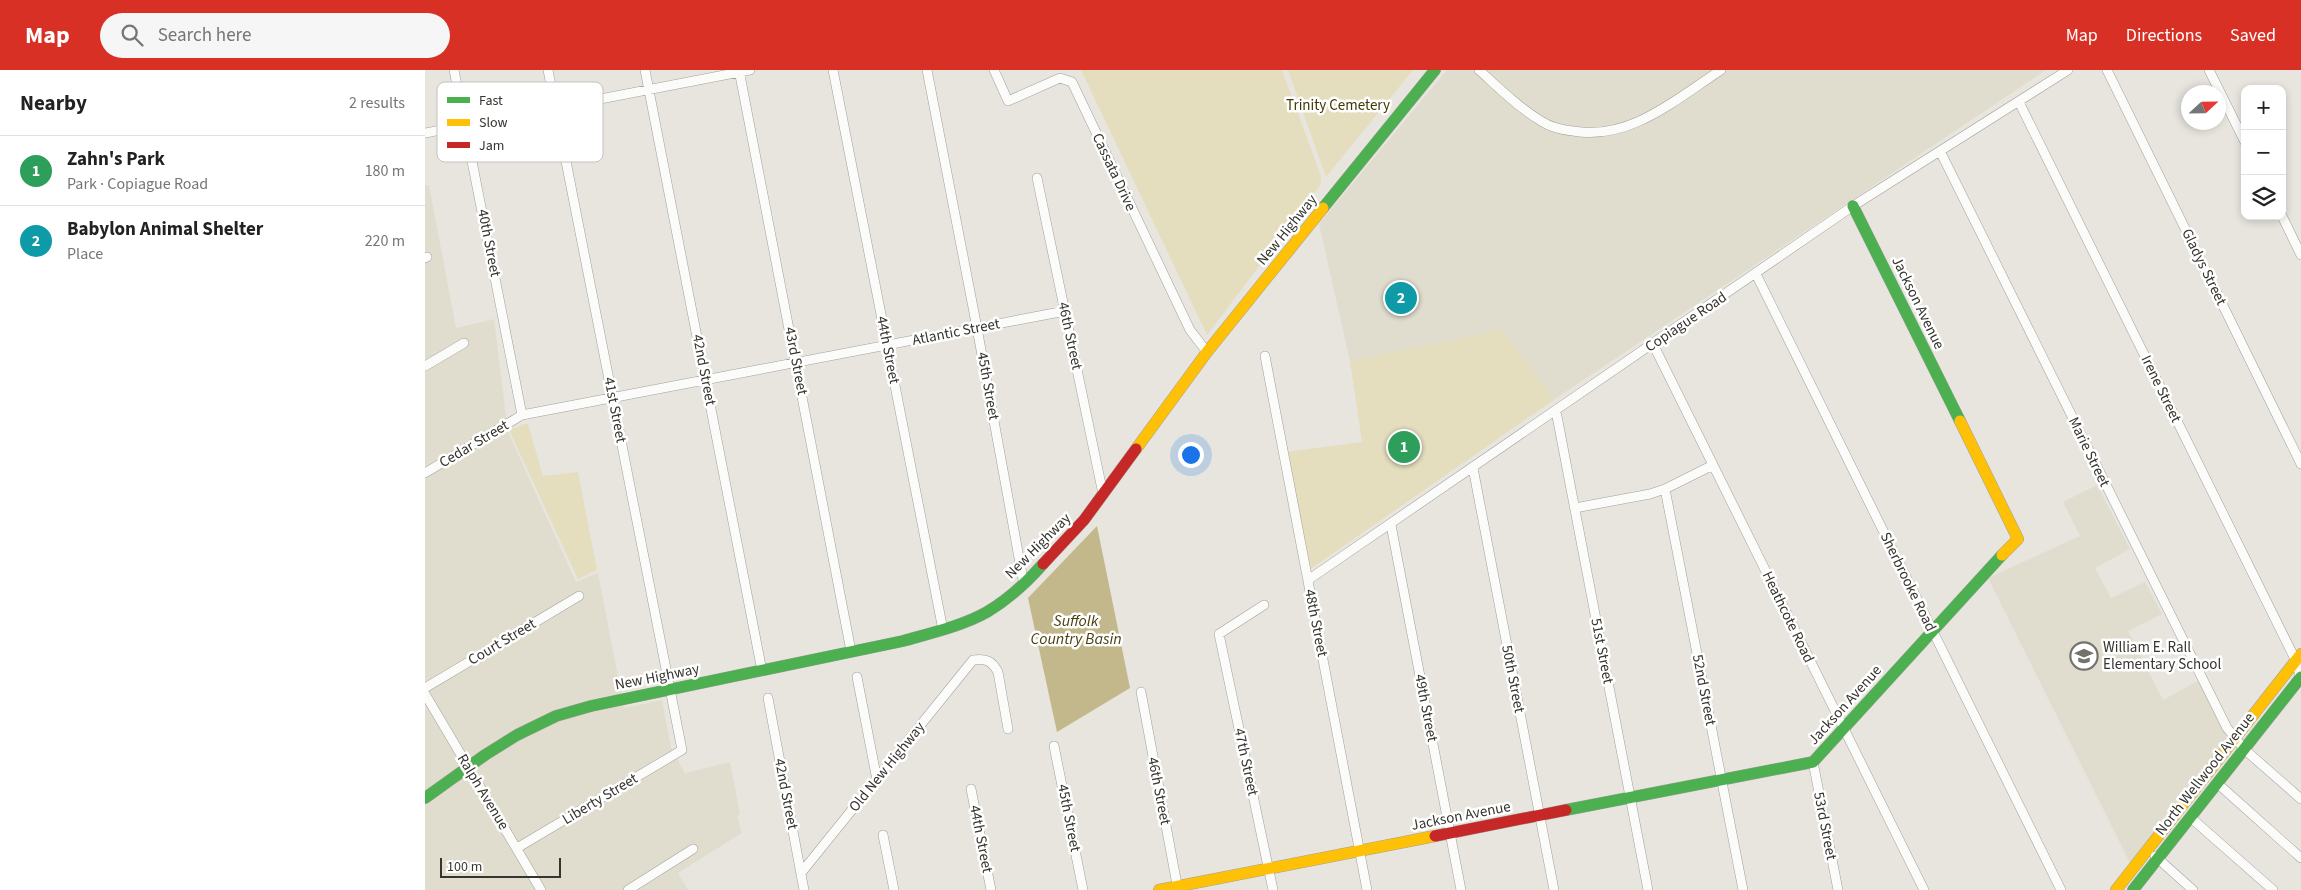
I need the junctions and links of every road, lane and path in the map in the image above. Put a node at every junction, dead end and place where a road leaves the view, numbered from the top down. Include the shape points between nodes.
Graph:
1 (645, 70) edge
2 (750, 70) edge
3 (833, 70) edge
4 (927, 70) edge
5 (994, 70) edge
6 (1435, 70) edge
7 (1479, 70) edge
8 (1721, 70) edge
9 (2068, 70) edge
10 (2107, 70) edge
11 (2209, 70) edge
12 (739, 71) edge
13 (649, 90) junction
14 (603, 99) edge
15 (2019, 102) junction
16 (2241, 134) edge
17 (1940, 151) junction
18 (472, 162) edge
19 (566, 162) edge
20 (1037, 178) dead end
21 (1853, 206) junction
22 (2284, 220) edge
23 (2301, 255) edge
24 (1756, 274) junction
25 (1065, 311) junction
26 (977, 328) junction
27 (465, 343) dead end
28 (1653, 344) junction
29 (887, 345) junction
30 (1207, 352) junction
31 (1265, 356) dead end
32 (796, 363) junction
33 (425, 366) edge
34 (706, 380) junction
35 (613, 398) junction
36 (1556, 411) junction
37 (522, 415) junction
38 (2301, 464) edge
39 (1713, 465) junction
40 (1473, 468) junction
41 (425, 473) edge
42 (1665, 489) junction
43 (1103, 494) junction
44 (1575, 508) junction
45 (1391, 525) junction
46 (1308, 580) junction
47 (1024, 585) junction
48 (579, 596) dead end
49 (1264, 606) dead end
50 (943, 630) junction
51 (1932, 632) junction
52 (851, 651) junction
53 (2298, 657) edge
54 (763, 671) junction
55 (857, 677) dead end
56 (2301, 678) edge
57 (425, 688) edge
58 (670, 690) junction
59 (1141, 692) dead end
60 (425, 694) edge
61 (768, 698) dead end
62 (1008, 729) dead end
63 (1844, 730) junction
64 (2235, 738) junction
65 (1055, 746) dead end
66 (2244, 749) junction
67 (682, 750) joint
68 (1813, 762) junction
69 (468, 766) junction
70 (877, 780) junction
71 (1722, 780) junction
72 (2217, 783) junction
73 (971, 788) dead end
74 (425, 798) edge
75 (1630, 798) junction
76 (2301, 799) edge
77 (1540, 816) junction
78 (2190, 817) junction
79 (1450, 833) junction
80 (883, 835) dead end
81 (517, 848) junction
82 (693, 849) dead end
83 (2147, 849) junction
84 (1359, 851) junction
85 (2158, 858) junction
86 (2301, 858) edge
87 (1269, 868) junction
88 (801, 873) junction
89 (1178, 888) edge
90 (541, 890) edge
91 (628, 890) edge
92 (804, 890) edge
93 (894, 890) edge
94 (991, 890) edge
95 (1083, 890) edge
96 (1159, 890) edge
97 (1273, 890) edge
98 (1367, 890) edge
99 (1461, 890) edge
100 (1554, 890) edge
101 (1648, 890) edge
102 (1743, 890) edge
103 (1837, 890) edge
104 (1924, 890) edge
105 (2061, 890) edge
106 (2116, 890) edge
107 (2133, 890) edge
108 (2193, 890) edge
109 (2273, 890) edge

1 - 13 street, 42nd Street
2 - 12 street
3 - 29 street, 44th Street
4 - 26 street, 45th Street
5 - 30 street, Cassata Drive via 1008,101 1060,78 1072,82 1190,330
6 - 30 main road, New Highway
7 - 8 street via 1515,104 1543,122 1587,134 1635,125
9 - 15 street, Copiague Road
10 - 38 street, Gladys Street
11 - 16 street
12 - 13 street
12 - 32 street, 43rd Street
13 - 14 street
13 - 34 street, 42nd Street
15 - 17 street, Copiague Road
15 - 53 street, Irene Street
17 - 21 street, Copiague Road
17 - 64 street, Marie Street via 2227,728
18 - 37 street, 40th Street
19 - 35 street, 41st Street
20 - 25 street, 46th Street
21 - 24 street, Copiague Road
21 - 51 main road, Jackson Avenue via 2018,539
22 - 23 street
24 - 28 street, Copiague Road
24 - 51 street, Sherbrooke Road
25 - 26 street, Atlantic Street
25 - 43 street, 46th Street
26 - 29 street, Atlantic Street
26 - 47 street, 45th Street
27 - 33 street
28 - 36 street, Copiague Road
28 - 39 street, Heathcote Road
29 - 32 street, Atlantic Street
29 - 50 street, 44th Street
30 - 43 main road, New Highway
31 - 46 street, 48th Street
32 - 34 street, Atlantic Street
32 - 52 street, 43rd Street
34 - 35 street, Atlantic Street
34 - 54 street, 42nd Street
35 - 37 street, Atlantic Street
35 - 58 street, 41st Street
36 - 40 street, Copiague Road
36 - 44 street, 51st Street
37 - 41 street, Cedar Street
39 - 42 street
39 - 63 street, Heathcote Road
40 - 45 street, Copiague Road
40 - 77 street, 50th Street
42 - 44 street
42 - 71 street, 52nd Street
43 - 47 main road, New Highway via 1084,520
44 - 75 street, 51st Street
45 - 46 street, Copiague Road
45 - 79 street, 49th Street
46 - 84 street, 48th Street
47 - 50 main road, New Highway via 987,612
48 - 57 street, Court Street
49 - 87 street, 47th Street via 1219,634
50 - 52 main road, New Highway
51 - 63 main road, Jackson Avenue
51 - 105 street, Sherbrooke Road
52 - 54 main road, New Highway
53 - 56 street, Irene Street
53 - 64 main road
54 - 58 main road, New Highway
55 - 70 street
56 - 66 main road, North Wellwood Avenue
58 - 67 street, 41st Street
58 - 69 main road, New Highway via 552,717
59 - 89 street, 46th Street
60 - 69 street, Ralph Avenue
61 - 88 street, 42nd Street
62 - 70 street, Old New Highway via 994,664 988,660 973,660
63 - 68 main road, Jackson Avenue
63 - 104 street, Heathcote Road
64 - 66 street, Marie Street
64 - 83 main road
65 - 95 street, 45th Street
66 - 72 main road, North Wellwood Avenue
66 - 76 street, Marie Street
67 - 81 street, Liberty Street
68 - 71 main road, Jackson Avenue
68 - 103 street, 53rd Street
69 - 74 main road, New Highway
69 - 81 street, Ralph Avenue
70 - 88 street, Old New Highway
71 - 75 main road, Jackson Avenue
71 - 102 street, 52nd Street
72 - 78 main road, North Wellwood Avenue
72 - 86 street
73 - 94 street, 44th Street
75 - 77 main road, Jackson Avenue
75 - 101 street, 51st Street
77 - 79 main road, Jackson Avenue
77 - 100 street, 50th Street
78 - 85 main road, North Wellwood Avenue
78 - 109 street
79 - 84 main road, Jackson Avenue
79 - 99 street, 49th Street
80 - 93 street
81 - 90 street, Ralph Avenue
82 - 91 street
83 - 85 street
83 - 106 main road
84 - 87 main road, Jackson Avenue
84 - 98 street, 48th Street
85 - 107 main road, North Wellwood Avenue
85 - 108 street
87 - 89 main road, Jackson Avenue
87 - 97 street, 47th Street
88 - 92 street, 42nd Street
89 - 96 main road, Jackson Avenue

